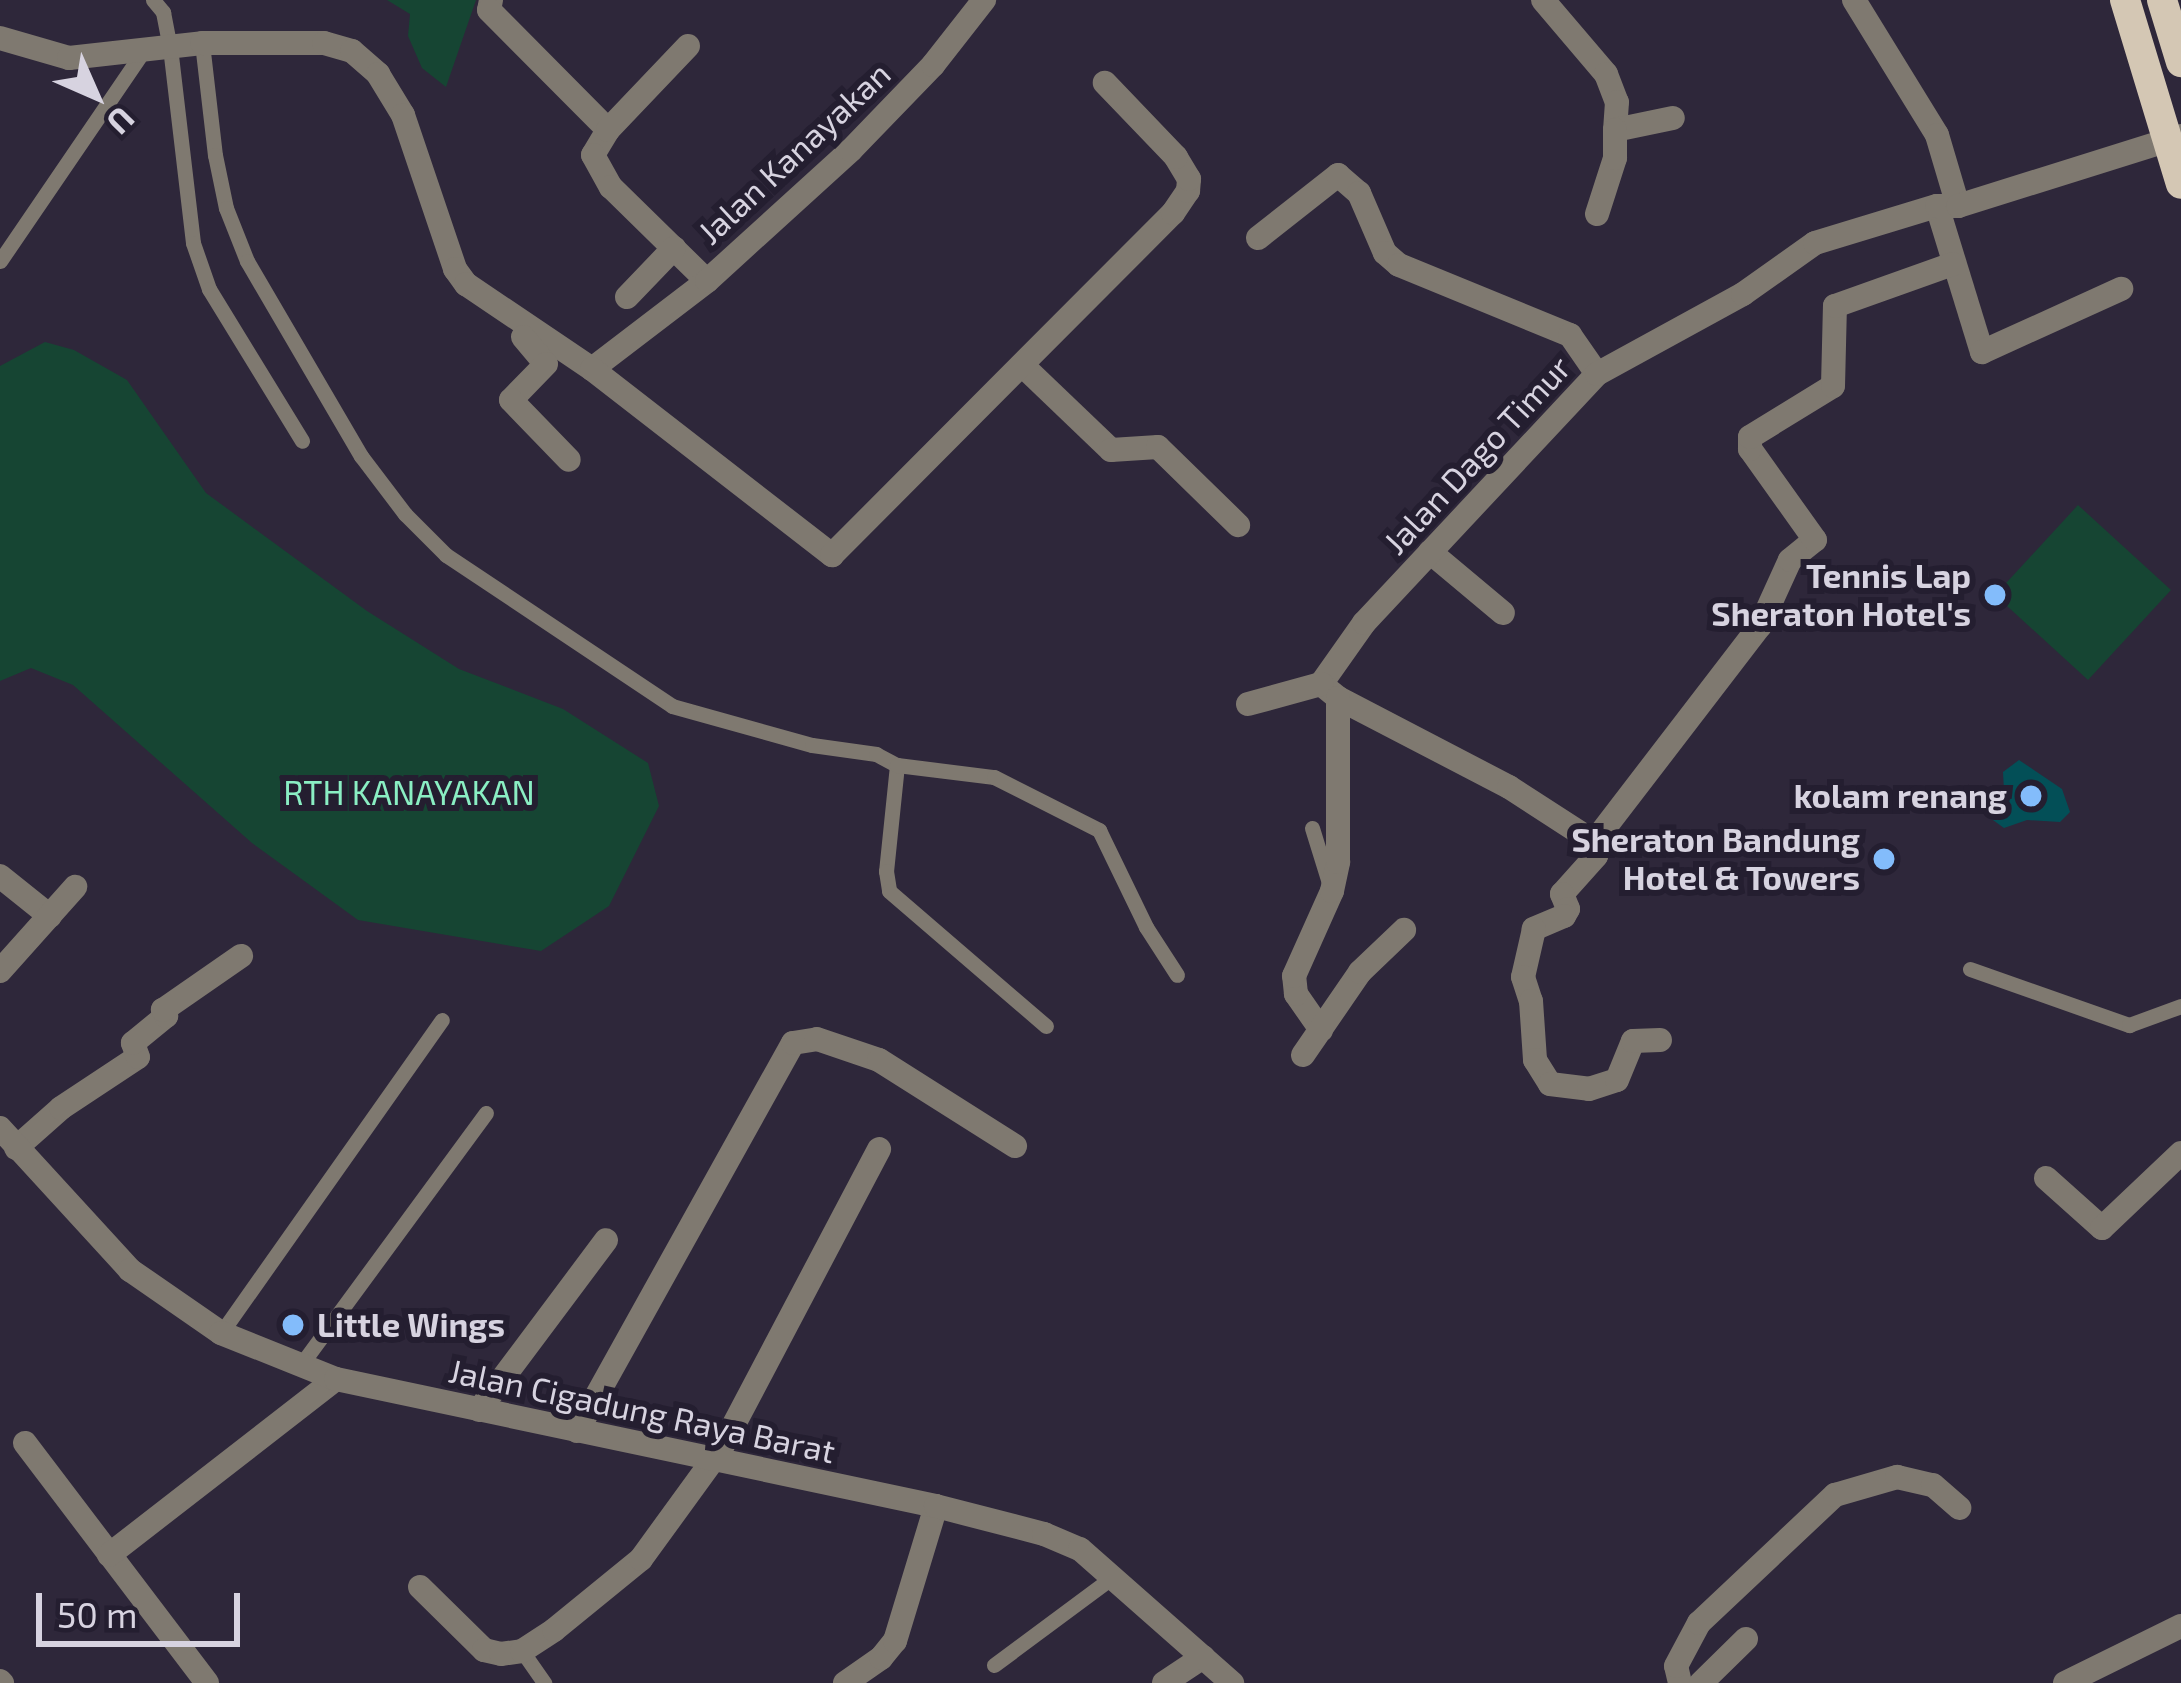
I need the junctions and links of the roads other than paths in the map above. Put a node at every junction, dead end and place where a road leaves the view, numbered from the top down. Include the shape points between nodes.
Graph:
1 (153, 0) edge
2 (491, 0) edge
3 (983, 0) edge
4 (1543, 0) edge
5 (1854, 0) edge
6 (2125, 0) edge
7 (2171, 14) edge
8 (0, 38) edge
9 (202, 43) junction
10 (688, 46) dead end
11 (170, 47) junction
12 (142, 50) junction
13 (2181, 62) edge
14 (1106, 83) dead end
15 (1673, 118) dead end
16 (608, 130) junction
17 (1615, 130) junction
18 (2173, 138) edge
19 (2181, 184) edge
20 (1947, 206) junction
21 (1597, 214) dead end
22 (1258, 238) dead end
23 (674, 248) junction
24 (0, 261) edge
25 (1953, 264) junction
26 (707, 281) junction
27 (2121, 290) dead end
28 (627, 296) dead end
29 (483, 298) junction
30 (1022, 365) junction
31 (592, 369) junction
32 (1597, 374) junction
33 (302, 441) dead end
34 (569, 460) dead end
35 (1238, 524) dead end
36 (1430, 552) junction
37 (1503, 613) dead end
38 (1330, 691) junction
39 (1248, 704) dead end
40 (897, 765) junction
41 (1312, 828) dead end
42 (1594, 842) junction
43 (0, 876) edge
44 (75, 887) dead end
45 (1332, 892) junction
46 (50, 916) junction
47 (1405, 930) dead end
48 (241, 956) dead end
49 (1970, 969) dead end
50 (0, 971) edge
51 (1177, 975) dead end
52 (2181, 1006) edge
53 (442, 1020) dead end
54 (1046, 1026) dead end
55 (1321, 1030) junction
56 (1660, 1040) dead end
57 (1303, 1055) dead end
58 (486, 1113) dead end
59 (8, 1138) edge
60 (1015, 1146) dead end
61 (879, 1149) dead end
62 (2181, 1153) edge
63 (2045, 1178) dead end
64 (606, 1240) dead end
65 (221, 1333) junction
66 (300, 1366) junction
67 (336, 1379) junction
68 (479, 1410) junction
69 (577, 1431) junction
70 (26, 1443) dead end
71 (714, 1461) junction
72 (936, 1506) junction
73 (1958, 1508) dead end
74 (109, 1555) junction
75 (1111, 1578) junction
76 (420, 1587) dead end
77 (2181, 1626) edge
78 (1746, 1639) dead end
79 (522, 1651) junction
80 (1203, 1657) junction
81 (994, 1665) dead end
82 (207, 1683) edge
83 (544, 1683) edge
84 (845, 1683) edge
85 (1164, 1683) edge
86 (1232, 1683) edge
87 (1680, 1683) edge
88 (1701, 1683) edge
89 (2065, 1683) edge

1 - 11 lane
2 - 16 street via 489,10
3 - 26 street, Jalan Kanayakan via 895,106
4 - 17 street via 1606,74
5 - 20 street via 1936,135
6 - 18 main road
7 - 13 main road
8 - 12 street via 69,58
9 - 11 street
9 - 29 street via 324,43 352,51 378,74 404,115 455,269
9 - 40 lane via 218,172 247,261 361,455 405,514 446,555 672,706
10 - 16 street
11 - 12 street
11 - 33 lane via 193,243 208,289
12 - 24 lane
14 - 30 street via 1176,157 1188,191
15 - 17 street
16 - 23 street, Jalan Kanayakan via 593,155 596,167
17 - 21 street
18 - 19 main road
18 - 20 street, Jalan Dago Timur
20 - 25 street
20 - 32 street, Jalan Dago Timur via 1815,243 1743,294
22 - 32 street via 1338,176 1359,193 1385,254 1399,265 1570,335
23 - 26 street, Jalan Kanayakan
23 - 28 street
25 - 27 street via 1982,352
25 - 42 street via 1834,306 1833,386 1750,437 1750,449 1815,540 1790,560 1760,626
26 - 31 street
29 - 31 street
29 - 34 street via 545,358 511,400
30 - 31 street via 832,555
30 - 35 street via 1101,442 1122,453 1159,447
32 - 36 street, Jalan Dago Timur
36 - 37 street
36 - 38 street, Jalan Dago Timur via 1364,623
38 - 39 street
38 - 42 street
38 - 45 street via 1341,817
40 - 51 lane via 994,777 1099,830
40 - 54 lane via 889,891
41 - 45 lane
42 - 56 street via 1597,856 1562,894 1564,916 1536,926 1531,940 1523,977 1535,1060 1550,1084 1589,1089 1618,1080 1633,1041
43 - 46 street
44 - 46 street
45 - 55 street via 1294,976 1295,994
46 - 50 street
47 - 55 street via 1360,972
48 - 59 street via 163,1010 166,1016 134,1043 139,1058
49 - 52 lane via 2129,1025
53 - 65 lane
55 - 57 street
58 - 66 lane
59 - 65 street, Jalan Cigadung Raya Barat via 130,1270
60 - 69 street via 879,1060 817,1039 794,1043
61 - 71 street
62 - 63 street via 2102,1228
64 - 68 street
65 - 66 street, Jalan Cigadung Raya Barat
66 - 67 street, Jalan Cigadung Raya Barat
67 - 68 street, Jalan Cigadung Raya Barat
67 - 74 street
68 - 69 street, Jalan Cigadung Raya Barat
69 - 71 street, Jalan Cigadung Raya Barat
70 - 74 street
71 - 72 street, Jalan Cigadung Raya Barat
71 - 79 street via 641,1559
72 - 75 street, Jalan Cigadung Raya Barat via 1044,1534 1080,1550
72 - 84 street via 895,1641
73 - 87 street via 1933,1485 1897,1477 1835,1495 1699,1623 1676,1666
74 - 82 street
75 - 80 street, Jalan Cigadung Raya Barat
75 - 81 lane
76 - 79 street via 484,1650
77 - 89 street
78 - 88 street
79 - 83 lane
80 - 85 street
80 - 86 street, Jalan Cigadung Raya Barat

